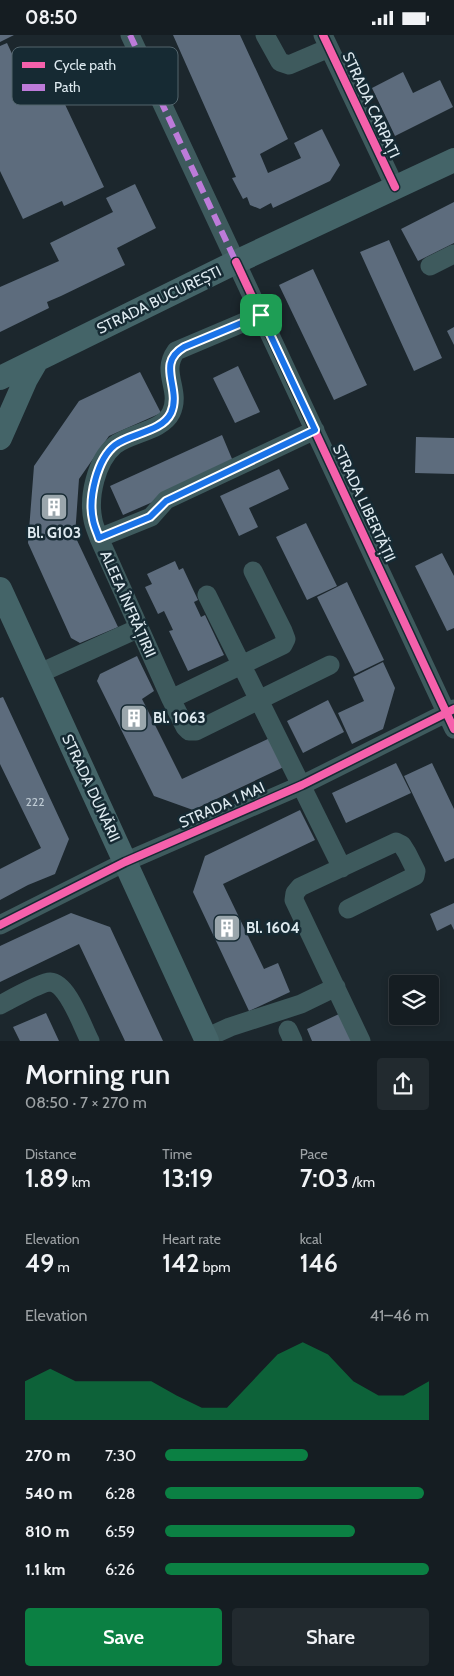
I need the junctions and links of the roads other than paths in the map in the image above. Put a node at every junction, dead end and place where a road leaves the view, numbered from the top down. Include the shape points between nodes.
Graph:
1 (130, 35) edge
2 (265, 35) edge
3 (326, 41) edge
4 (136, 47) edge
5 (163, 105) edge
6 (454, 160) edge
7 (395, 187) junction
8 (454, 254) edge
9 (236, 262) junction
10 (430, 266) dead end
11 (261, 315) junction
12 (37, 360) junction
13 (0, 378) edge
14 (315, 430) junction
15 (0, 438) edge
16 (99, 538) junction
17 (253, 571) dead end
18 (0, 589) edge
19 (207, 595) dead end
20 (139, 628) junction
21 (242, 665) junction
22 (330, 665) dead end
23 (38, 674) junction
24 (171, 699) junction
25 (260, 699) junction
26 (452, 717) edge
27 (302, 785) junction
28 (125, 862) junction
29 (342, 868) junction
30 (348, 909) dead end
31 (0, 925) edge
32 (336, 987) junction
33 (0, 1005) edge
34 (206, 1040) edge
35 (90, 1041) edge
36 (361, 1041) edge

1 - 4 street, STRADA LIBERTĂȚII
2 - 3 street via 280,62 289,65
3 - 7 street, STRADA CARPAȚI
5 - 9 street, STRADA LIBERTĂȚII
6 - 7 main road, STRADA BUCUREȘTI
7 - 9 main road, STRADA BUCUREȘTI
8 - 10 street
9 - 11 street, STRADA LIBERTĂȚII
9 - 12 main road, STRADA BUCUREȘTI
11 - 14 street, STRADA LIBERTĂȚII
11 - 16 street via 184,347 170,359 174,405 170,415 164,422 115,445 98,474 91,505
12 - 13 main road, STRADA BUCUREȘTI
12 - 15 main road
14 - 16 street, ALEEA ÎNFRĂȚIRII via 166,501 150,517
14 - 26 street, STRADA LIBERTĂȚII
16 - 20 street, ALEEA ÎNFRĂȚIRII
17 - 21 street via 286,639 283,645
18 - 23 main road, STRADA DUNĂRII
19 - 21 street
20 - 23 street
20 - 24 street, ALEEA ÎNFRĂȚIRII
21 - 24 street
21 - 25 street
22 - 25 street, ALEEA ÎNFRĂȚIRII
23 - 28 main road, STRADA DUNĂRII
24 - 25 street, ALEEA ÎNFRĂȚIRII via 185,727 196,731
25 - 27 street
26 - 27 street, STRADA 1 MAI
27 - 28 street, STRADA 1 MAI
27 - 29 street
28 - 31 street, STRADA 1 MAI
28 - 34 main road, STRADA DUNĂRII
29 - 30 street via 396,842 402,845 416,871 412,879
29 - 32 street via 300,887 294,900
32 - 34 street via 301,1004 230,1027
32 - 36 street
33 - 35 street via 48,982 58,984 65,991

